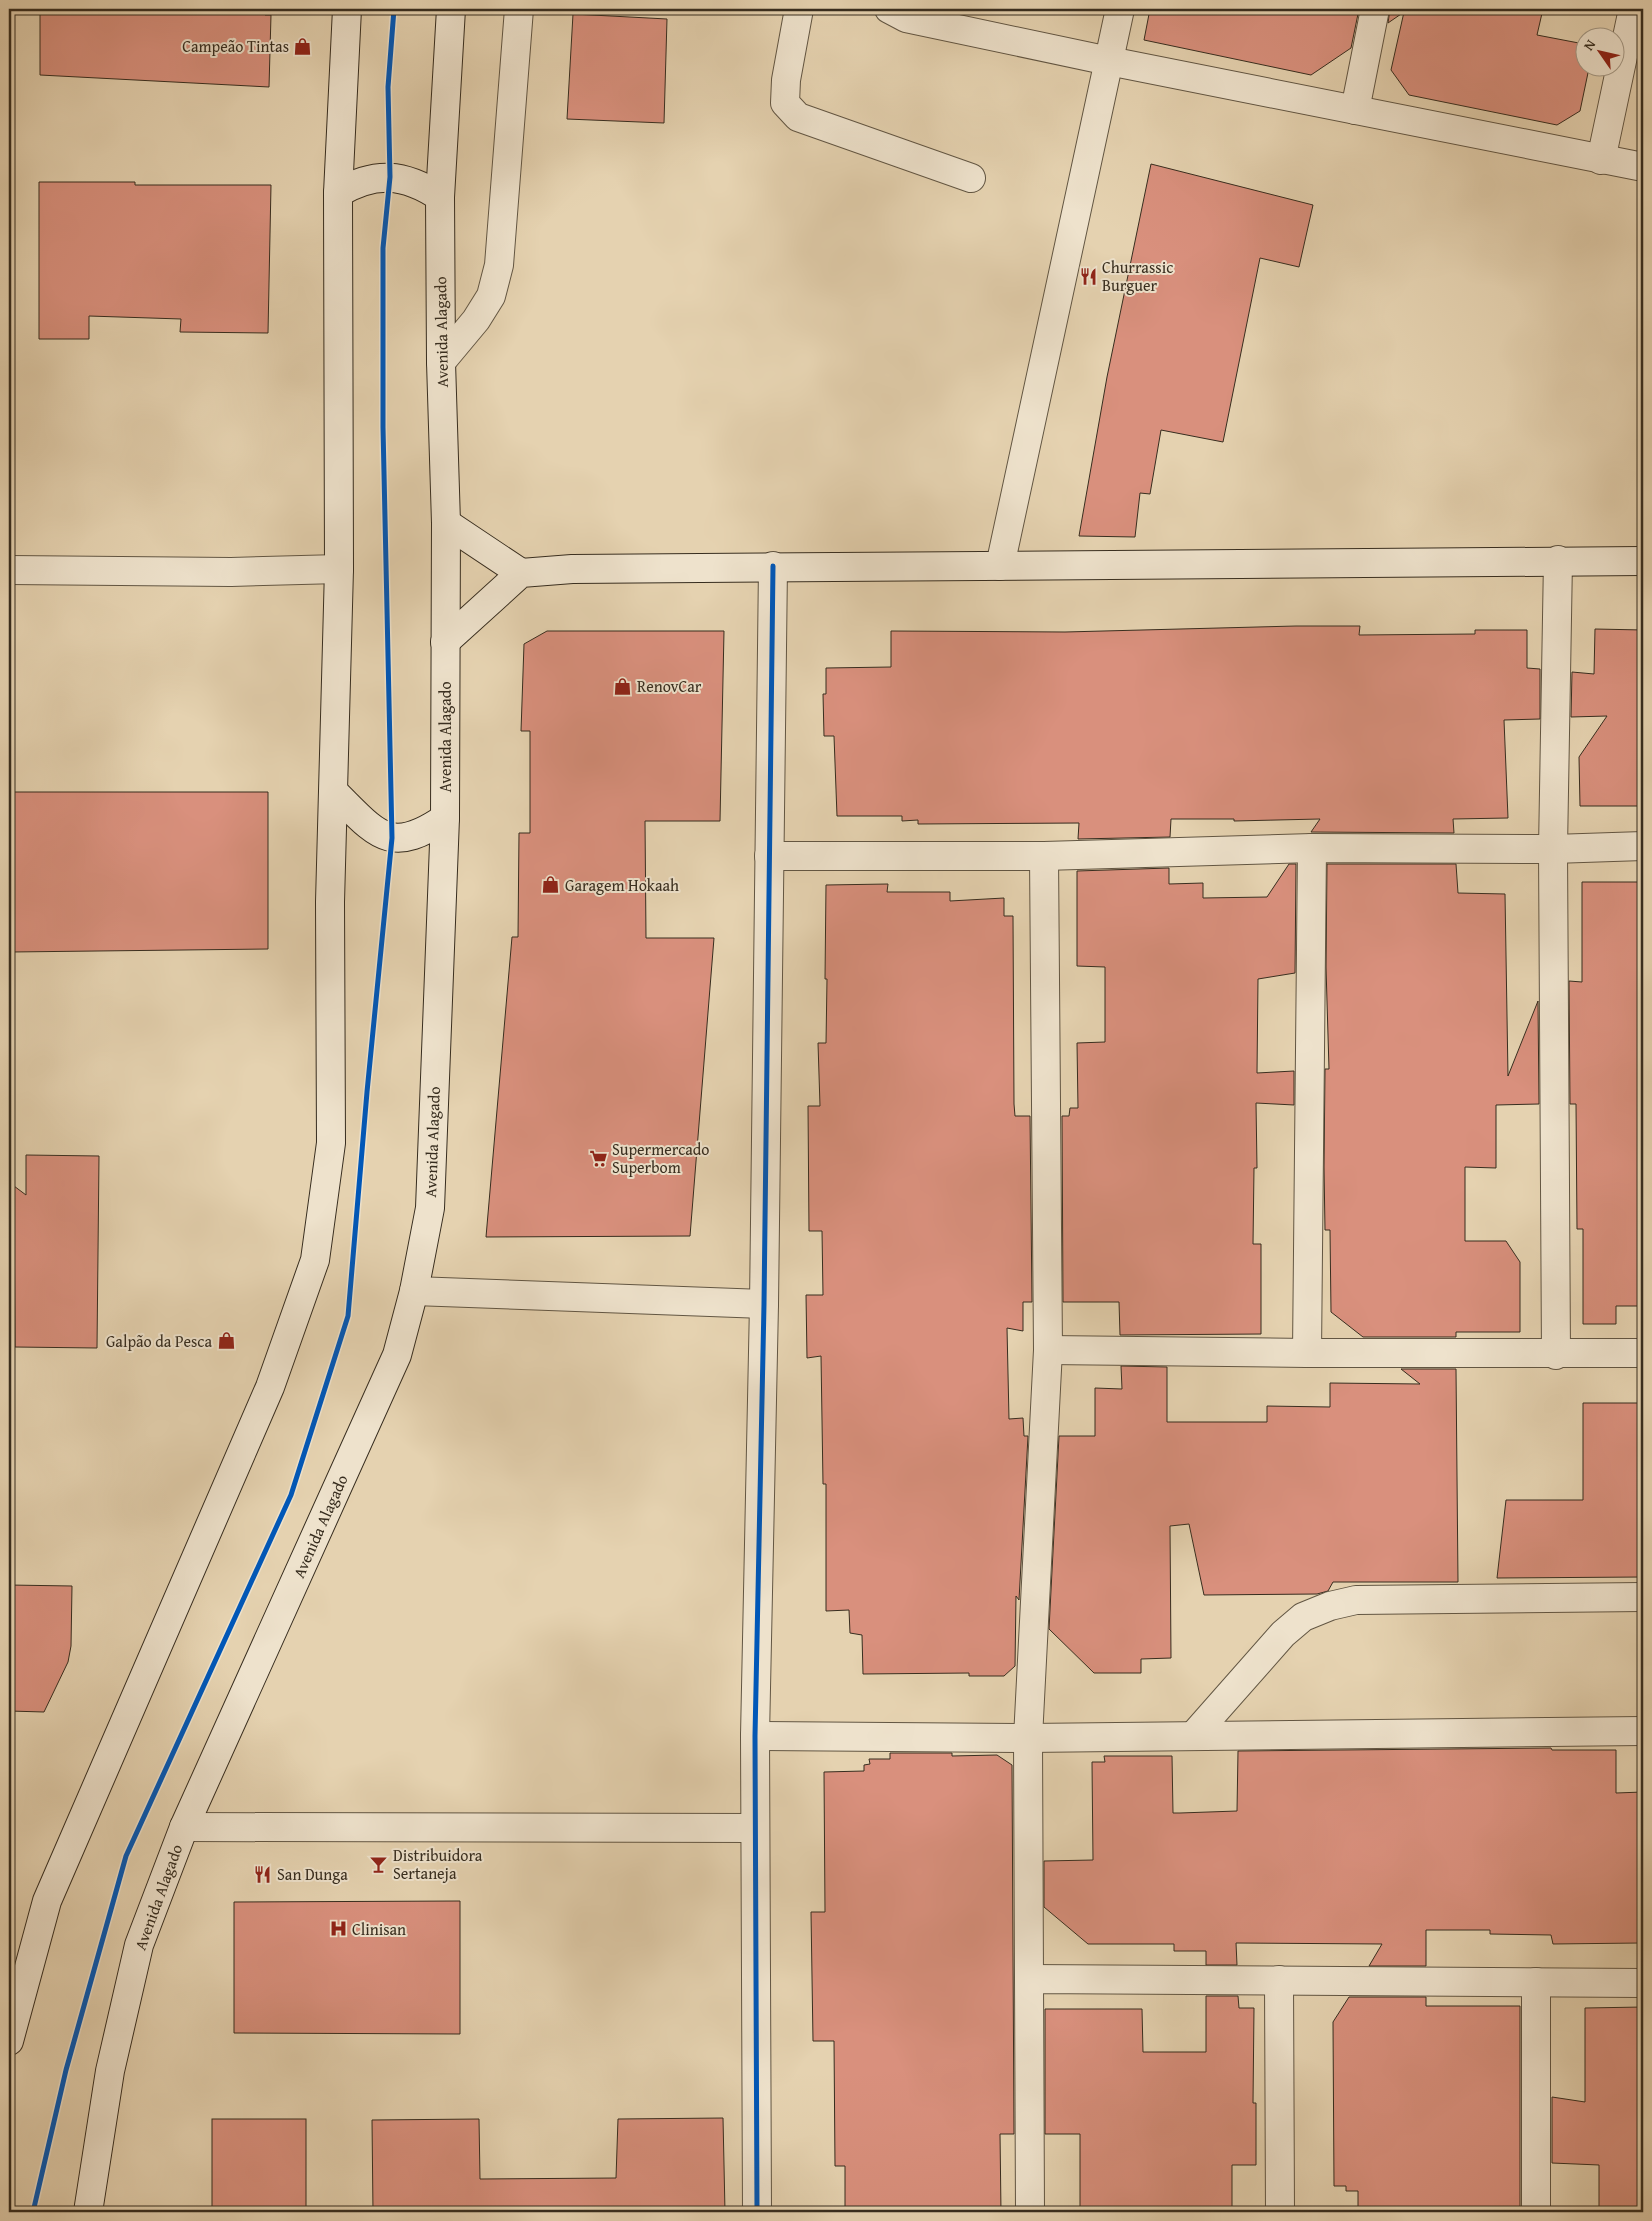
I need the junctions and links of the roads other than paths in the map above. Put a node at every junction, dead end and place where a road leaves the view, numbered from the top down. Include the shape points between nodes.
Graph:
1 (347, 9) edge
2 (450, 9) edge
3 (520, 9) edge
4 (799, 9) edge
5 (889, 9) edge
6 (1120, 9) edge
7 (1374, 9) edge
8 (1633, 9) edge
9 (1109, 61) junction
10 (1355, 110) junction
11 (1601, 160) junction
12 (1643, 167) edge
13 (971, 178) dead end
14 (338, 193) junction
15 (440, 197) junction
16 (442, 362) junction
17 (446, 523) junction
18 (1558, 560) junction
19 (1643, 561) edge
20 (773, 566) junction
21 (1000, 566) junction
22 (339, 569) junction
23 (9, 570) edge
24 (521, 573) junction
25 (445, 642) junction
26 (334, 792) junction
27 (446, 818) junction
28 (1643, 846) edge
29 (1312, 848) junction
30 (1553, 849) junction
31 (769, 856) junction
32 (1044, 856) junction
33 (414, 1291) junction
34 (764, 1304) junction
35 (1048, 1350) junction
36 (1307, 1353) junction
37 (1643, 1353) edge
38 (1556, 1355) junction
39 (1643, 1597) edge
40 (1643, 1731) edge
41 (755, 1736) junction
42 (1193, 1736) junction
43 (1028, 1738) junction
44 (184, 1828) junction
45 (755, 1828) junction
46 (1029, 1979) junction
47 (1279, 1980) junction
48 (1536, 1982) junction
49 (1643, 1982) edge
50 (9, 2041) edge
51 (88, 2212) edge
52 (757, 2212) edge
53 (1030, 2212) edge
54 (1280, 2212) edge
55 (1536, 2212) edge

1 - 14 street
2 - 15 street, Avenida Alagado
3 - 16 street via 499,265 491,296
4 - 13 street via 785,103 798,117
5 - 9 street via 906,18
6 - 9 street
7 - 10 street
8 - 11 street
9 - 10 street
9 - 21 street
10 - 11 street
11 - 12 street
14 - 15 street via 355,183 390,177 425,187
14 - 22 street
15 - 16 street, Avenida Alagado
16 - 17 street, Avenida Alagado
17 - 24 street
17 - 25 street, Avenida Alagado
18 - 19 street
18 - 21 street
18 - 30 street
20 - 21 street
20 - 24 street via 572,569
20 - 31 street
22 - 23 street via 231,572
22 - 26 street
24 - 25 street
25 - 27 street, Avenida Alagado
26 - 27 street via 374,831 392,838 410,838
26 - 50 street via 330,902 331,1143 315,1260 270,1387 47,1901
27 - 33 street, Avenida Alagado via 430,1208
28 - 30 street
29 - 30 street
29 - 32 street
29 - 36 street
30 - 38 street
31 - 32 street
31 - 34 street
32 - 35 street
33 - 34 street
33 - 44 street, Avenida Alagado via 397,1355
34 - 41 street
35 - 36 street
35 - 43 street
36 - 38 street
37 - 38 street
39 - 42 street via 1356,1600 1330,1606 1303,1617 1283,1634
40 - 42 street
41 - 43 street
41 - 45 street
42 - 43 street
43 - 46 street
44 - 45 street
44 - 51 street, Avenida Alagado via 139,1945 110,2071
45 - 52 street
46 - 47 street
46 - 53 street
47 - 48 street
47 - 54 street
48 - 49 street
48 - 55 street

